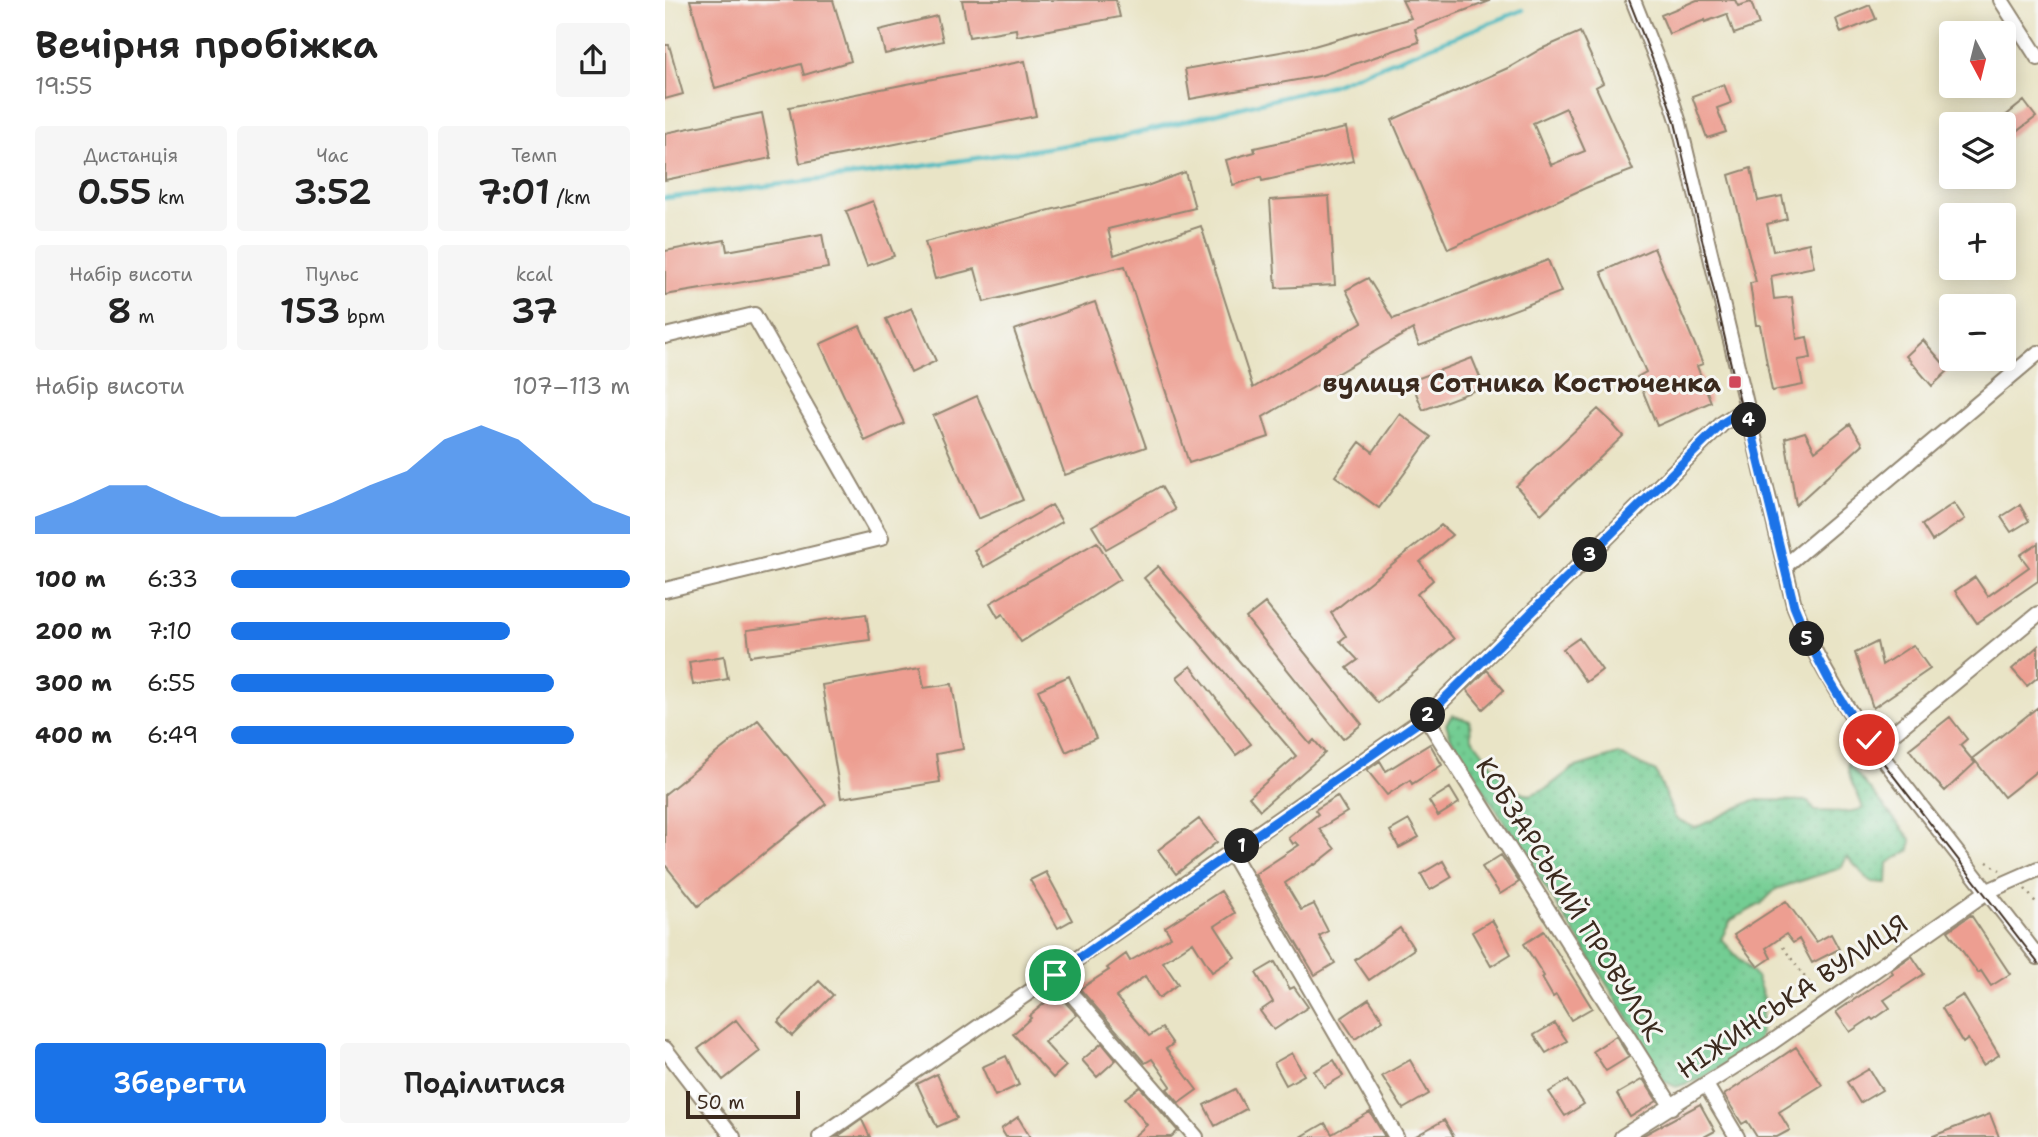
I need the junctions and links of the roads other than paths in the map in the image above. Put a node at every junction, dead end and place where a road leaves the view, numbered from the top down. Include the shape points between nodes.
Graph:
1 (1633, 0) edge
2 (2001, 0) edge
3 (2038, 58) edge
4 (665, 336) edge
5 (2038, 353) edge
6 (1746, 408) junction
7 (1785, 566) junction
8 (665, 590) edge
9 (2038, 614) edge
10 (1426, 717) junction
11 (1875, 748) junction
12 (1232, 854) junction
13 (2038, 869) edge
14 (1989, 891) junction
15 (2038, 957) edge
16 (1055, 975) junction
17 (665, 1049) edge
18 (1706, 1086) junction
19 (1672, 1107) junction
20 (733, 1137) edge
21 (820, 1137) edge
22 (1196, 1137) edge
23 (1396, 1137) edge
24 (1622, 1137) edge
25 (1737, 1137) edge

1 - 6 street via 1679,123
2 - 3 street
4 - 8 street via 754,315 881,538
5 - 7 street
6 - 7 street
6 - 10 street via 1723,423
7 - 11 street via 1808,640
9 - 11 street
10 - 12 street
10 - 19 street, КОБЗАРСЬКИЙ ПРОВУЛОК
11 - 14 street
12 - 16 street
12 - 23 street
13 - 14 street, НІЖИНСЬКА ВУЛИЦЯ
14 - 15 street
14 - 18 street, НІЖИНСЬКА ВУЛИЦЯ
16 - 21 street
16 - 22 street
17 - 20 street
18 - 19 street, НІЖИНСЬКА ВУЛИЦЯ
18 - 25 street
19 - 24 street, НІЖИНСЬКА ВУЛИЦЯ

